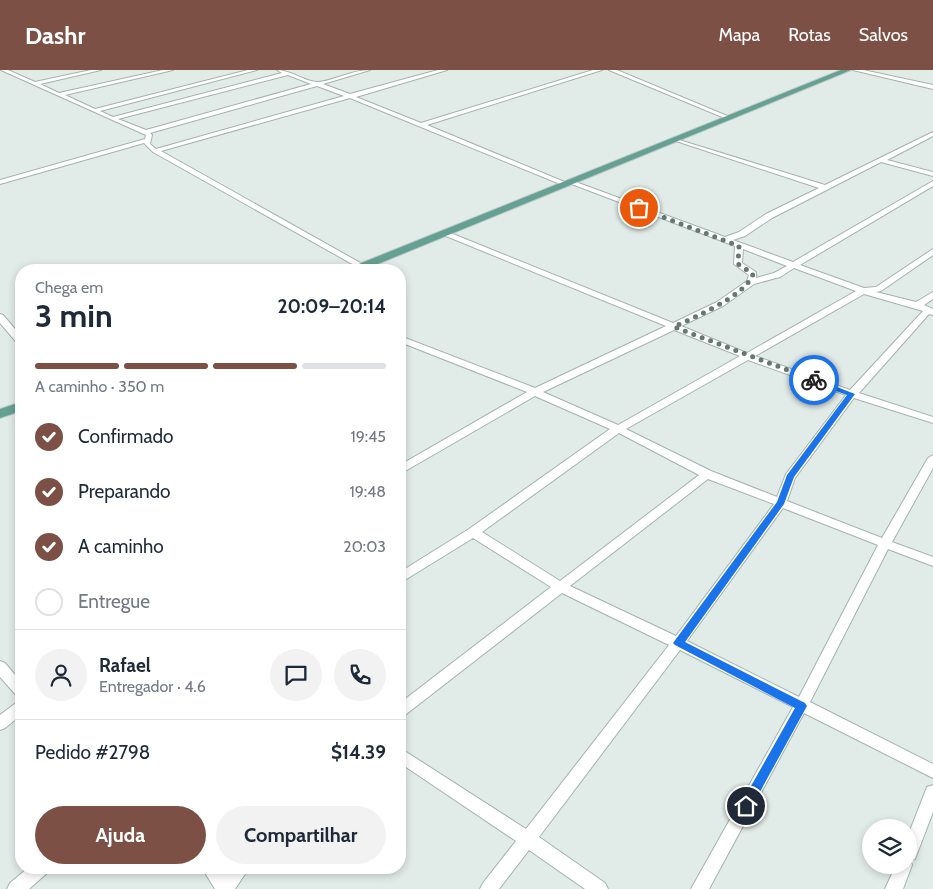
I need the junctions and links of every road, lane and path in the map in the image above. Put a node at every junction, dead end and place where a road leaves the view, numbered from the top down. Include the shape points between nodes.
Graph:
1 (16, 70) edge
2 (92, 70) edge
3 (170, 70) edge
4 (254, 70) edge
5 (280, 70) edge
6 (368, 70) edge
7 (444, 70) edge
8 (598, 70) edge
9 (612, 70) edge
10 (847, 70) edge
11 (856, 70) edge
12 (5, 71) edge
13 (288, 73) junction
14 (316, 83) junction
15 (34, 84) junction
16 (933, 87) edge
17 (58, 96) junction
18 (350, 96) junction
19 (95, 111) junction
20 (729, 118) junction
21 (112, 119) junction
22 (422, 125) junction
23 (146, 132) junction
24 (933, 134) edge
25 (147, 140) junction
26 (678, 140) junction
27 (155, 151) junction
28 (880, 160) junction
29 (933, 174) edge
30 (0, 182) edge
31 (568, 183) junction
32 (933, 183) edge
33 (826, 188) junction
34 (445, 234) junction
35 (724, 240) junction
36 (739, 246) junction
37 (933, 251) edge
38 (350, 264) edge
39 (367, 264) edge
40 (794, 266) junction
41 (750, 282) junction
42 (863, 291) junction
43 (933, 295) edge
44 (917, 305) junction
45 (931, 311) edge
46 (0, 317) edge
47 (674, 327) junction
48 (15, 335) edge
49 (406, 341) edge
50 (747, 356) junction
51 (535, 392) junction
52 (852, 394) junction
53 (15, 408) edge
54 (0, 414) edge
55 (933, 420) edge
56 (618, 429) junction
57 (933, 458) edge
58 (406, 467) edge
59 (706, 474) junction
60 (781, 502) junction
61 (472, 532) junction
62 (885, 544) junction
63 (933, 562) edge
64 (406, 574) edge
65 (560, 587) junction
66 (678, 643) junction
67 (0, 667) edge
68 (15, 684) edge
69 (406, 706) edge
70 (801, 706) junction
71 (15, 712) edge
72 (0, 724) edge
73 (406, 759) edge
74 (933, 771) edge
75 (933, 792) edge
76 (917, 833) edge
77 (526, 838) junction
78 (33, 874) edge
79 (214, 874) edge
80 (236, 874) edge
81 (900, 874) edge
82 (225, 888) edge
83 (16, 889) edge
84 (489, 889) edge
85 (599, 889) edge
86 (700, 889) edge
87 (894, 889) edge

1 - 12 street
2 - 15 street
3 - 17 street
4 - 19 street
5 - 13 street
6 - 14 street
7 - 18 street
8 - 22 street
9 - 20 street
10 - 20 main road
11 - 16 street
12 - 15 street
13 - 14 street
13 - 21 street
14 - 18 street
14 - 23 street
15 - 17 street
17 - 19 street
18 - 22 street
18 - 27 street
19 - 21 street
20 - 26 main road
21 - 23 street
22 - 31 street
23 - 25 street
24 - 28 street
25 - 27 street
25 - 30 street
26 - 31 main road
26 - 33 street
27 - 38 street
28 - 29 street
28 - 33 street
31 - 34 main road
31 - 35 street
32 - 40 street
33 - 35 street via 769,216 742,234
34 - 39 main road
34 - 47 street
35 - 36 street
36 - 40 street
36 - 41 street via 738,264 753,274
37 - 42 street via 878,289
40 - 41 street
40 - 42 street
41 - 47 street via 720,304
42 - 44 street
42 - 50 street
43 - 44 street
44 - 45 street
45 - 52 street
46 - 48 street
47 - 50 street
47 - 51 street
49 - 51 street
50 - 52 street
50 - 56 street
51 - 56 street
51 - 58 street
52 - 55 street
52 - 60 street via 790,477
53 - 54 main road
56 - 59 street
56 - 61 street
57 - 62 street
59 - 60 street
59 - 65 street
60 - 62 street
60 - 66 street
61 - 64 street
61 - 65 street
62 - 63 street
62 - 70 street
65 - 66 street
65 - 69 street
66 - 70 street
66 - 77 street
67 - 68 street
70 - 74 street
70 - 86 street
71 - 72 street
73 - 77 street
75 - 76 street
77 - 84 street
77 - 85 street
78 - 83 street
79 - 82 street
80 - 82 street
81 - 87 street

